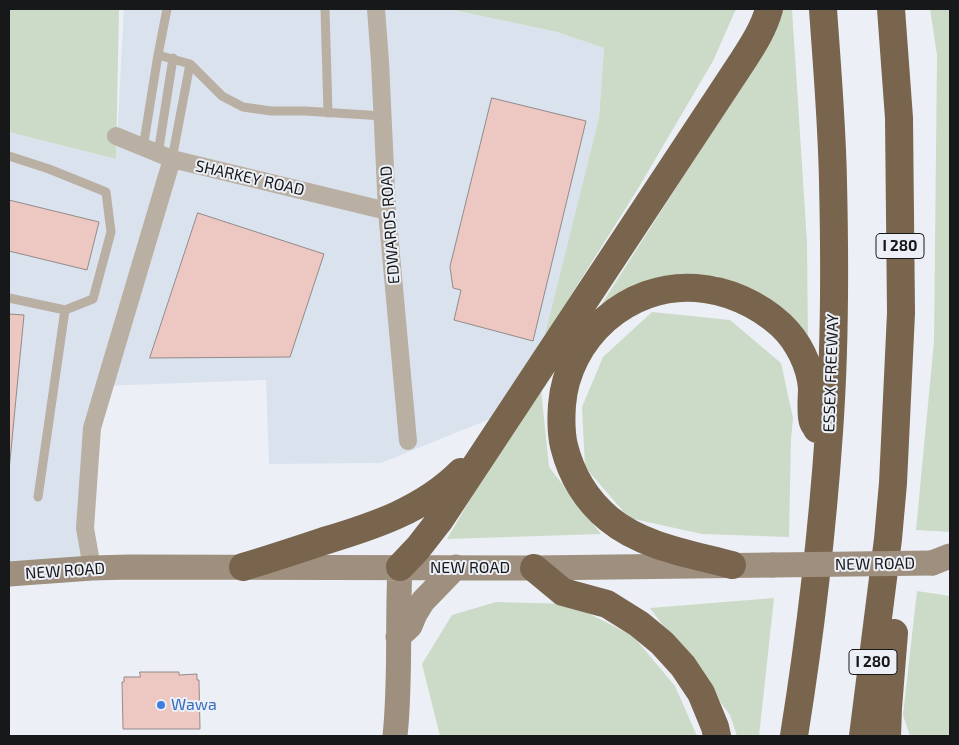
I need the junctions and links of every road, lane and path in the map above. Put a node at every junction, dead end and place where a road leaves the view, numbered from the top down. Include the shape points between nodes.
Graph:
1 (167, 9) edge
2 (325, 9) edge
3 (376, 9) edge
4 (769, 9) edge
5 (823, 9) edge
6 (891, 9) edge
7 (158, 54) junction
8 (173, 58) junction
9 (190, 64) junction
10 (328, 113) junction
11 (383, 116) junction
12 (116, 136) dead end
13 (158, 154) junction
14 (9, 156) edge
15 (388, 211) junction
16 (9, 298) edge
17 (65, 310) junction
18 (497, 432) junction
19 (408, 441) dead end
20 (828, 445) junction
21 (893, 484) junction
22 (38, 498) dead end
23 (944, 563) edge
24 (732, 565) junction
25 (243, 567) junction
26 (400, 567) junction
27 (456, 567) junction
28 (92, 568) junction
29 (534, 568) junction
30 (9, 574) edge
31 (398, 637) junction
32 (396, 736) edge
33 (717, 736) edge
34 (794, 736) edge
35 (863, 736) edge
36 (887, 736) edge

1 - 7 lane
2 - 10 lane
3 - 11 street, EDWARDS ROAD
4 - 18 highway via 742,62
5 - 20 highway, ESSEX FREEWAY via 834,180 834,324
6 - 21 highway, I 280 via 899,118 901,312
7 - 8 lane
7 - 13 lane
8 - 9 lane
8 - 13 lane
9 - 10 lane via 222,96 243,107
9 - 13 lane
10 - 11 lane
11 - 15 street, EDWARDS ROAD
12 - 13 street, SHARKEY ROAD
13 - 15 street, SHARKEY ROAD
13 - 28 street via 92,428 86,528
14 - 17 lane via 106,192 111,232 93,299
15 - 19 street, EDWARDS ROAD
16 - 17 lane
17 - 22 lane
18 - 25 highway via 452,481 416,506 349,534
18 - 26 highway via 439,520
20 - 24 highway via 813,422 812,386 797,344 781,326 745,301 722,292 696,288 654,293 618,309 581,347 563,391 561,417 567,459 578,483 609,519 628,530 655,544
20 - 34 highway, ESSEX FREEWAY via 820,540
21 - 35 highway, I 280
21 - 36 highway via 905,502
23 - 24 main road, NEW ROAD, bridge
24 - 29 main road, NEW ROAD
25 - 26 main road, NEW ROAD
25 - 28 main road, NEW ROAD
26 - 27 main road, NEW ROAD
26 - 31 main road
27 - 29 main road, NEW ROAD
27 - 31 main road via 423,601 410,626
28 - 30 main road, NEW ROAD
29 - 33 highway via 563,592 607,604 662,643 701,693
31 - 32 main road

